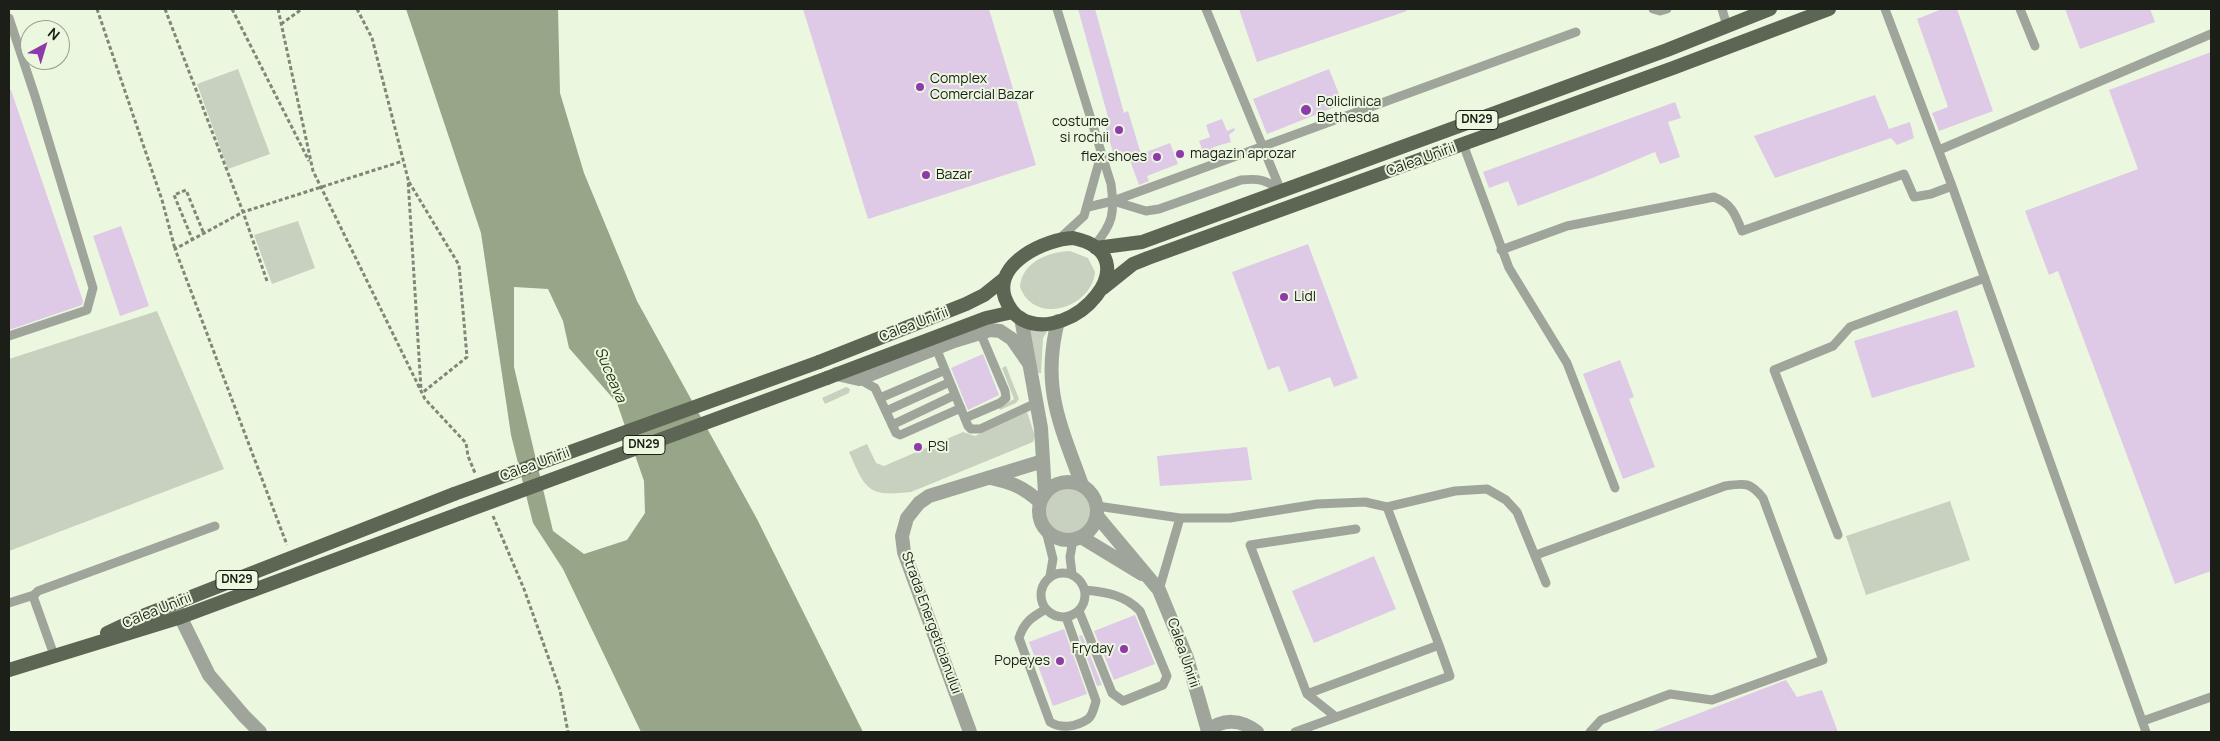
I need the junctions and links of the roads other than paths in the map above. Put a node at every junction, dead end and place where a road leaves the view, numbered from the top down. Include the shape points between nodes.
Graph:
1 (1057, 9) edge
2 (1206, 9) edge
3 (1652, 9) edge
4 (1667, 9) edge
5 (1722, 9) edge
6 (1770, 9) edge
7 (1828, 9) edge
8 (1885, 9) edge
9 (2020, 9) edge
10 (9, 18) edge
11 (1727, 26) junction
12 (1576, 32) dead end
13 (2211, 34) edge
14 (2035, 46) dead end
15 (1463, 144) junction
16 (1263, 146) junction
17 (1939, 150) junction
18 (1102, 152) junction
19 (1952, 186) junction
20 (1281, 190) junction
21 (1113, 201) junction
22 (1088, 207) junction
23 (1059, 239) junction
24 (1095, 247) junction
25 (1501, 250) junction
26 (1985, 278) junction
27 (1004, 279) junction
28 (1103, 288) junction
29 (1017, 315) junction
30 (1058, 321) junction
31 (980, 332) junction
32 (9, 336) edge
33 (936, 348) junction
34 (1028, 362) junction
35 (945, 370) junction
36 (832, 376) junction
37 (859, 379) junction
38 (950, 382) junction
39 (955, 395) junction
40 (880, 398) junction
41 (1036, 403) junction
42 (961, 408) junction
43 (886, 411) junction
44 (965, 418) junction
45 (892, 425) junction
46 (1043, 460) junction
47 (990, 478) junction
48 (1082, 485) junction
49 (1615, 488) dead end
50 (1042, 497) junction
51 (1387, 507) junction
52 (1097, 511) junction
53 (1180, 518) junction
54 (215, 526) dead end
55 (1356, 529) dead end
56 (1046, 530) junction
57 (1838, 535) dead end
58 (1077, 539) junction
59 (1536, 555) junction
60 (1072, 574) junction
61 (1050, 576) junction
62 (1546, 583) dead end
63 (1155, 585) junction
64 (1086, 590) junction
65 (34, 594) junction
66 (9, 603) edge
67 (175, 604) junction
68 (1046, 609) junction
69 (1079, 611) junction
70 (181, 617) junction
71 (1066, 617) junction
72 (1438, 644) junction
73 (59, 654) junction
74 (9, 670) edge
75 (1307, 694) junction
76 (2211, 697) edge
77 (1336, 717) junction
78 (2142, 721) junction
79 (1208, 731) edge
80 (260, 732) edge
81 (970, 732) edge
82 (1257, 732) edge
83 (1295, 732) edge
84 (1590, 732) edge
85 (2146, 732) edge

1 - 18 lane
2 - 16 lane
3 - 4 lane
5 - 11 lane
6 - 11 main road, Calea Unirii / DN29
7 - 15 main road, Calea Unirii / DN29
8 - 17 lane
9 - 14 lane
10 - 32 lane via 93,288 87,310
11 - 20 main road, Calea Unirii / DN29
12 - 16 lane
13 - 17 lane
15 - 25 lane
15 - 28 main road, Calea Unirii / DN29 via 1133,264
16 - 20 lane
16 - 21 lane
17 - 19 lane
18 - 21 lane
18 - 22 lane
19 - 25 lane via 1914,197 1904,174 1742,231 1727,202 1714,197 1567,226
19 - 26 lane
20 - 21 lane via 1266,181 1254,179 1241,180 1159,209 1146,211
20 - 24 main road, Calea Unirii / DN29 via 1142,242
21 - 22 lane
21 - 24 lane via 1111,222
22 - 23 lane via 1076,225
23 - 24 main road, DN29 via 1073,238
23 - 27 main road, DN29 via 1027,253
24 - 28 main road via 1106,263 1107,279
25 - 49 lane via 1567,363
26 - 57 lane via 1850,327 1833,346 1774,370
26 - 78 lane
27 - 29 main road via 1003,292
27 - 67 main road, Calea Unirii / DN29, bridge via 966,304 819,362 454,494
28 - 30 main road, DN29 via 1092,303
29 - 30 main road, DN29 via 1044,323
29 - 34 street
29 - 36 main road, Calea Unirii / DN29 via 986,318
30 - 48 street via 1050,362 1052,388 1058,417
31 - 33 street
31 - 34 street via 990,330 1006,334
31 - 44 lane via 1006,395 1003,401
33 - 35 lane
33 - 37 street
34 - 41 street
35 - 38 lane
35 - 40 lane
36 - 37 street
36 - 70 main road, Calea Unirii / DN29, bridge
37 - 40 lane via 875,388
38 - 39 lane
38 - 43 lane
39 - 42 lane
39 - 45 lane
40 - 43 lane
41 - 44 lane via 980,428 971,429
41 - 46 street
42 - 44 lane
42 - 45 lane via 903,435 896,433
43 - 45 lane
46 - 47 street, Strada Energeticianului
46 - 50 street
47 - 50 street via 1020,486
47 - 81 street, Strada Energeticianului via 929,496 907,518 902,536 909,568
48 - 50 street via 1066,481 1050,487
48 - 52 street via 1094,498
50 - 56 street via 1039,512
51 - 53 lane via 1364,502 1317,504 1230,518
51 - 59 lane via 1454,491 1487,489 1518,512
51 - 72 lane
52 - 53 lane
52 - 58 street via 1094,524
52 - 63 street, Calea Unirii
53 - 63 lane
54 - 65 lane
55 - 75 lane via 1250,545
56 - 58 street via 1054,536
56 - 61 lane via 1053,559
58 - 60 lane via 1070,557
58 - 63 street
59 - 62 lane
59 - 84 lane via 1725,486 1743,483 1755,488 1764,498 1823,660 1712,700 1670,694 1601,720
60 - 61 lane
60 - 64 lane
61 - 68 lane via 1041,596
63 - 79 street, Calea Unirii via 1187,658
64 - 69 lane via 1086,598
64 - 69 lane via 1112,593 1140,611 1167,676 1163,685 1123,701 1118,699 1112,693
65 - 66 lane
65 - 73 lane
67 - 70 street
67 - 73 main road, Calea Unirii / DN29
68 - 71 lane via 1059,617
68 - 71 lane via 1022,627 1019,638 1050,722 1065,727 1088,719 1096,700
69 - 71 lane
70 - 73 main road, Calea Unirii / DN29
70 - 80 street via 209,675
72 - 75 lane
72 - 77 lane via 1450,676
73 - 74 main road, Calea Unirii / DN29
75 - 77 lane
76 - 78 lane
77 - 83 lane
78 - 85 lane
79 - 82 street via 1228,721 1240,722

